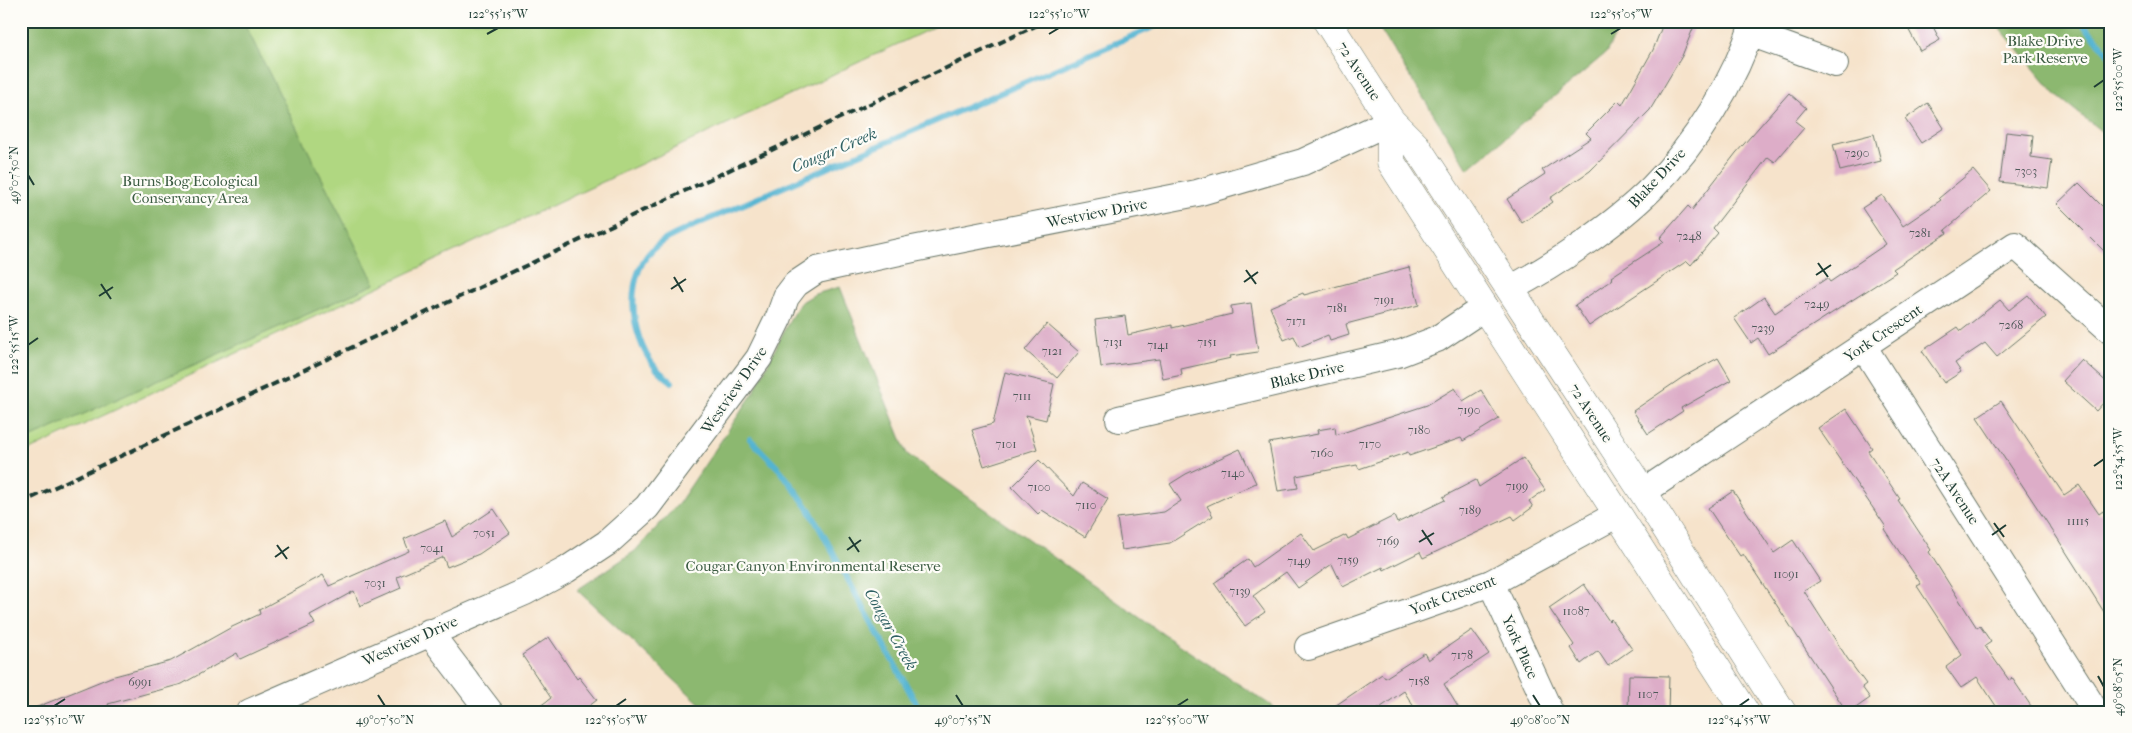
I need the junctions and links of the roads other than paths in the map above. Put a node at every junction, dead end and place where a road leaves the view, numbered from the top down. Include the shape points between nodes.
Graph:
1 (1327, 21) edge
2 (1752, 27) edge
3 (1835, 64) dead end
4 (1391, 121) junction
5 (1510, 289) junction
6 (1485, 307) junction
7 (2111, 332) edge
8 (1862, 346) junction
9 (1119, 419) dead end
10 (1643, 492) junction
11 (1616, 511) junction
12 (1491, 583) junction
13 (430, 632) junction
14 (1308, 647) dead end
15 (250, 712) edge
16 (490, 712) edge
17 (1550, 712) edge
18 (1745, 712) edge
19 (1782, 712) edge
20 (2096, 712) edge

1 - 4 main road, 72 Avenue
2 - 3 street
2 - 5 street, Blake Drive via 1726,88 1676,162 1625,212
4 - 5 main road, 72 Avenue via 1416,146
4 - 6 main road via 1391,162
4 - 13 street, Westview Drive via 1303,162 1197,193 817,270 796,284 786,298 759,358 647,507 608,543 566,570 525,592
5 - 10 main road, 72 Avenue
6 - 9 street, Blake Drive via 1437,339 1401,353
6 - 11 main road
7 - 8 street, York Crescent via 2015,245
8 - 10 street, York Crescent
8 - 20 street, 72A Avenue
10 - 19 main road, 72 Avenue
11 - 12 street, York Crescent via 1605,521
11 - 18 main road
12 - 14 street, York Crescent
12 - 17 street, York Place
13 - 15 street, Westview Drive
13 - 16 street

